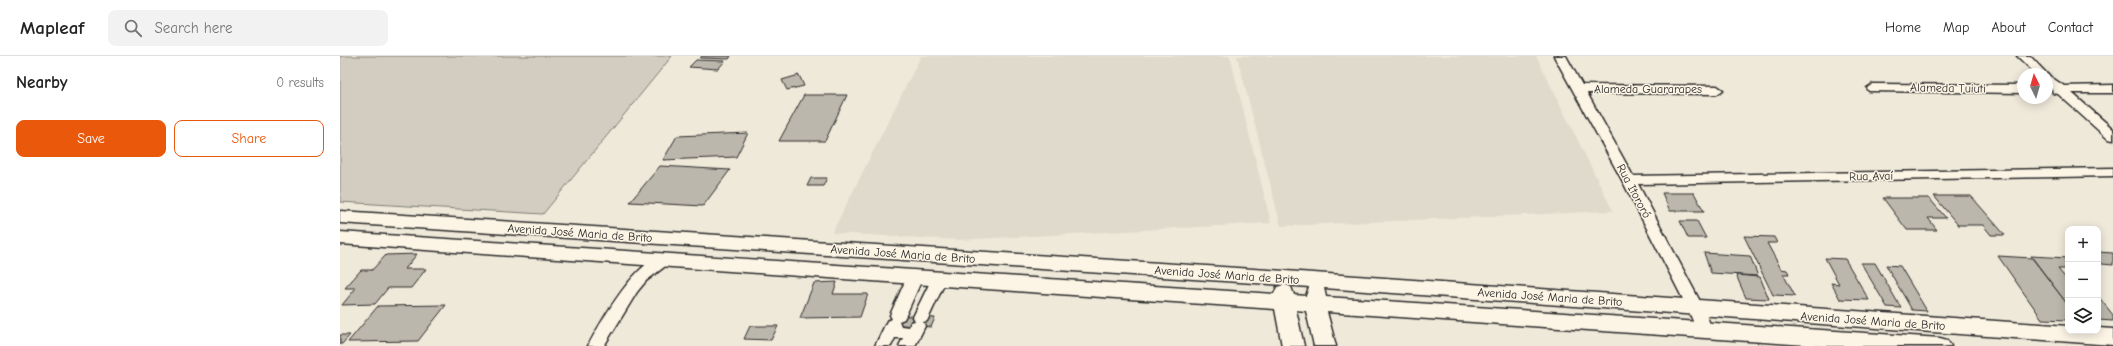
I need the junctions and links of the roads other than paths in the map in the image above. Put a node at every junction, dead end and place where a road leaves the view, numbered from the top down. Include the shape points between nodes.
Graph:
1 (1560, 56) edge
2 (2023, 56) edge
3 (2036, 68) edge
4 (2053, 83) edge
5 (1873, 88) dead end
6 (1578, 89) junction
7 (2017, 89) edge
8 (2113, 89) edge
9 (1717, 90) dead end
10 (2053, 90) edge
11 (2061, 90) junction
12 (2113, 136) edge
13 (2113, 172) edge
14 (1629, 180) junction
15 (340, 217) edge
16 (340, 238) edge
17 (663, 260) junction
18 (915, 277) junction
19 (940, 278) junction
20 (1285, 278) junction
21 (1317, 281) junction
22 (1284, 302) junction
23 (1314, 304) junction
24 (1695, 307) junction
25 (894, 324) junction
26 (1704, 329) junction
27 (915, 331) edge
28 (2113, 337) edge
29 (596, 346) edge
30 (883, 346) edge
31 (1293, 346) edge
32 (1325, 346) edge
33 (1940, 346) edge

1 - 6 street, Rua Itororó
2 - 3 street
4 - 11 street
5 - 7 street, Alameda Tuiuti
6 - 9 street, Alameda Guararapes
6 - 14 street, Rua Itororó
8 - 11 street
10 - 11 street
11 - 12 street
13 - 14 street, Rua Avaí
14 - 24 street, Rua Itororó
15 - 20 main road, Avenida José Maria de Brito
16 - 17 main road, Avenida José Maria de Brito
17 - 18 main road, Avenida José Maria de Brito
17 - 29 street via 641,277 632,288
18 - 19 main road, Avenida José Maria de Brito
18 - 25 street
19 - 22 main road, Avenida José Maria de Brito
19 - 27 street
20 - 21 main road, Avenida José Maria de Brito
20 - 22 main road
21 - 23 main road
21 - 24 main road, Avenida José Maria de Brito
22 - 23 main road, Avenida José Maria de Brito
22 - 31 main road
23 - 26 main road, Avenida José Maria de Brito
23 - 32 main road
24 - 26 street, Rua Itororó
24 - 28 main road, Avenida José Maria de Brito
25 - 27 street
25 - 30 street
26 - 33 main road, Avenida José Maria de Brito

